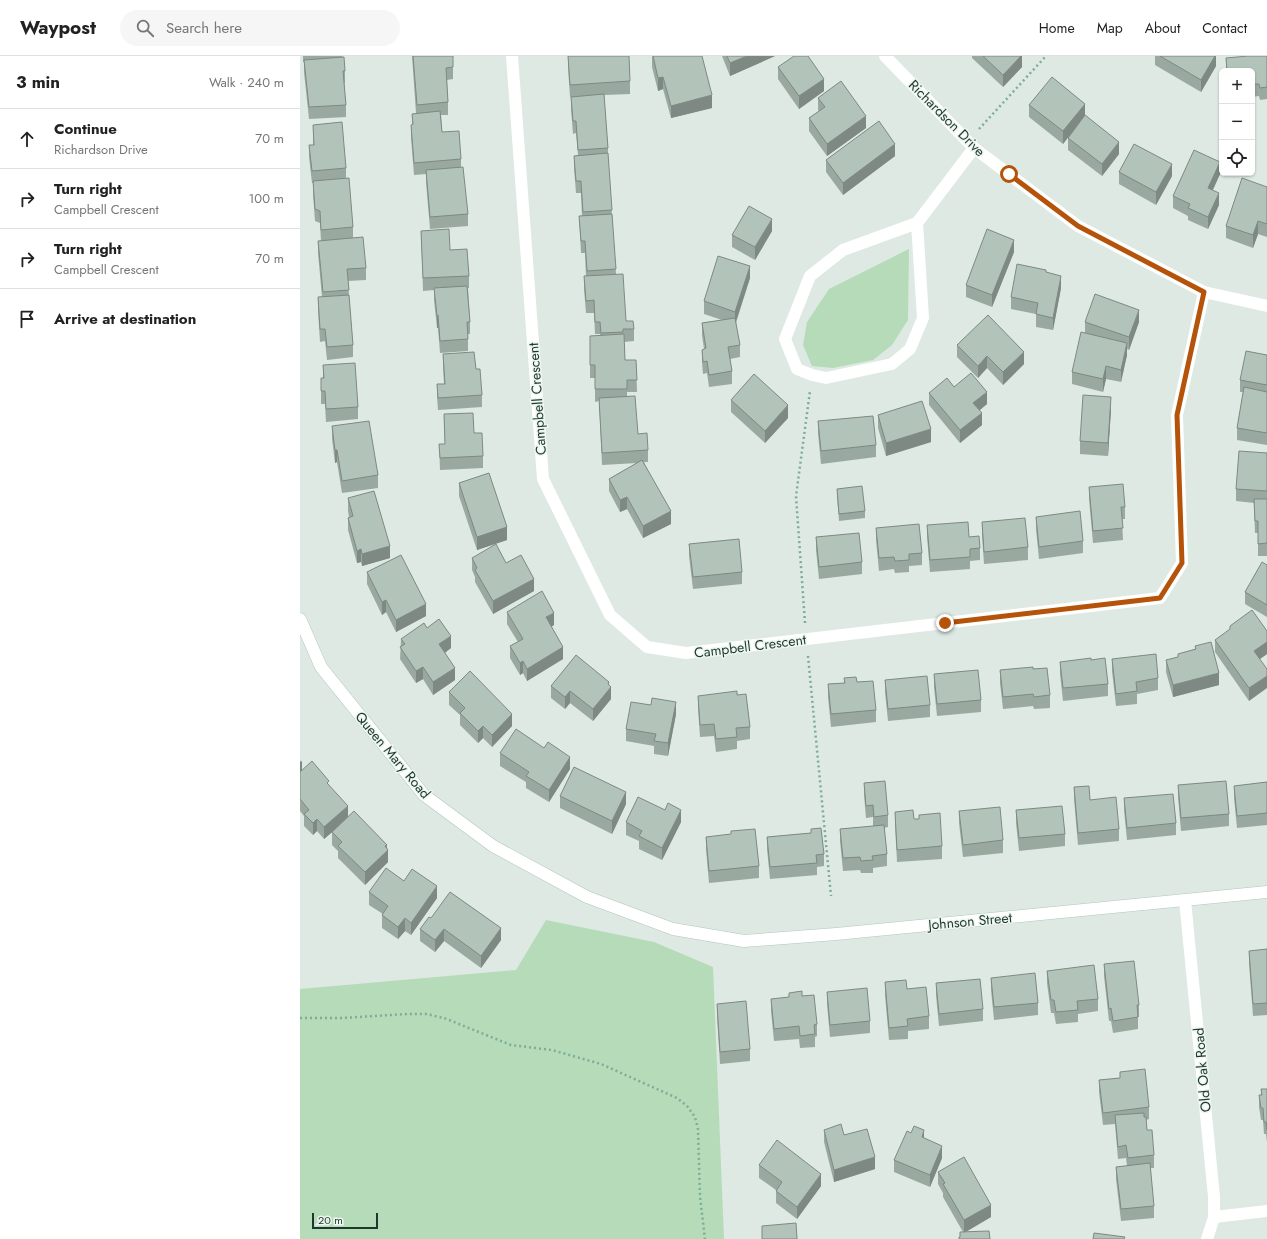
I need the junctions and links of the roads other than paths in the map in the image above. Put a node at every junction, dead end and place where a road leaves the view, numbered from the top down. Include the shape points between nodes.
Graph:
1 (512, 56) edge
2 (885, 56) edge
3 (974, 148) junction
4 (917, 223) junction
5 (1204, 292) junction
6 (1267, 306) edge
7 (300, 619) edge
8 (1267, 892) edge
9 (1185, 900) junction
10 (673, 929) joint
11 (1267, 1211) edge
12 (1214, 1217) junction
13 (1207, 1239) edge

1 - 5 street, Campbell Crescent via 543,479 610,615 647,647 686,653 1160,598 1182,563 1177,415
2 - 3 street, Richardson Drive
3 - 4 street
3 - 5 street, Richardson Drive via 1078,226
4 - 4 street via 843,250 810,276 785,339 797,369 826,378 892,364 910,349 923,318
5 - 6 street, Richardson Drive
7 - 10 street, Queen Mary Road via 321,667 424,795 493,846 587,897
8 - 9 street, Johnson Street
9 - 10 street, Johnson Street via 744,941
9 - 12 street, Old Oak Road
11 - 12 street
12 - 13 street, Old Oak Road

